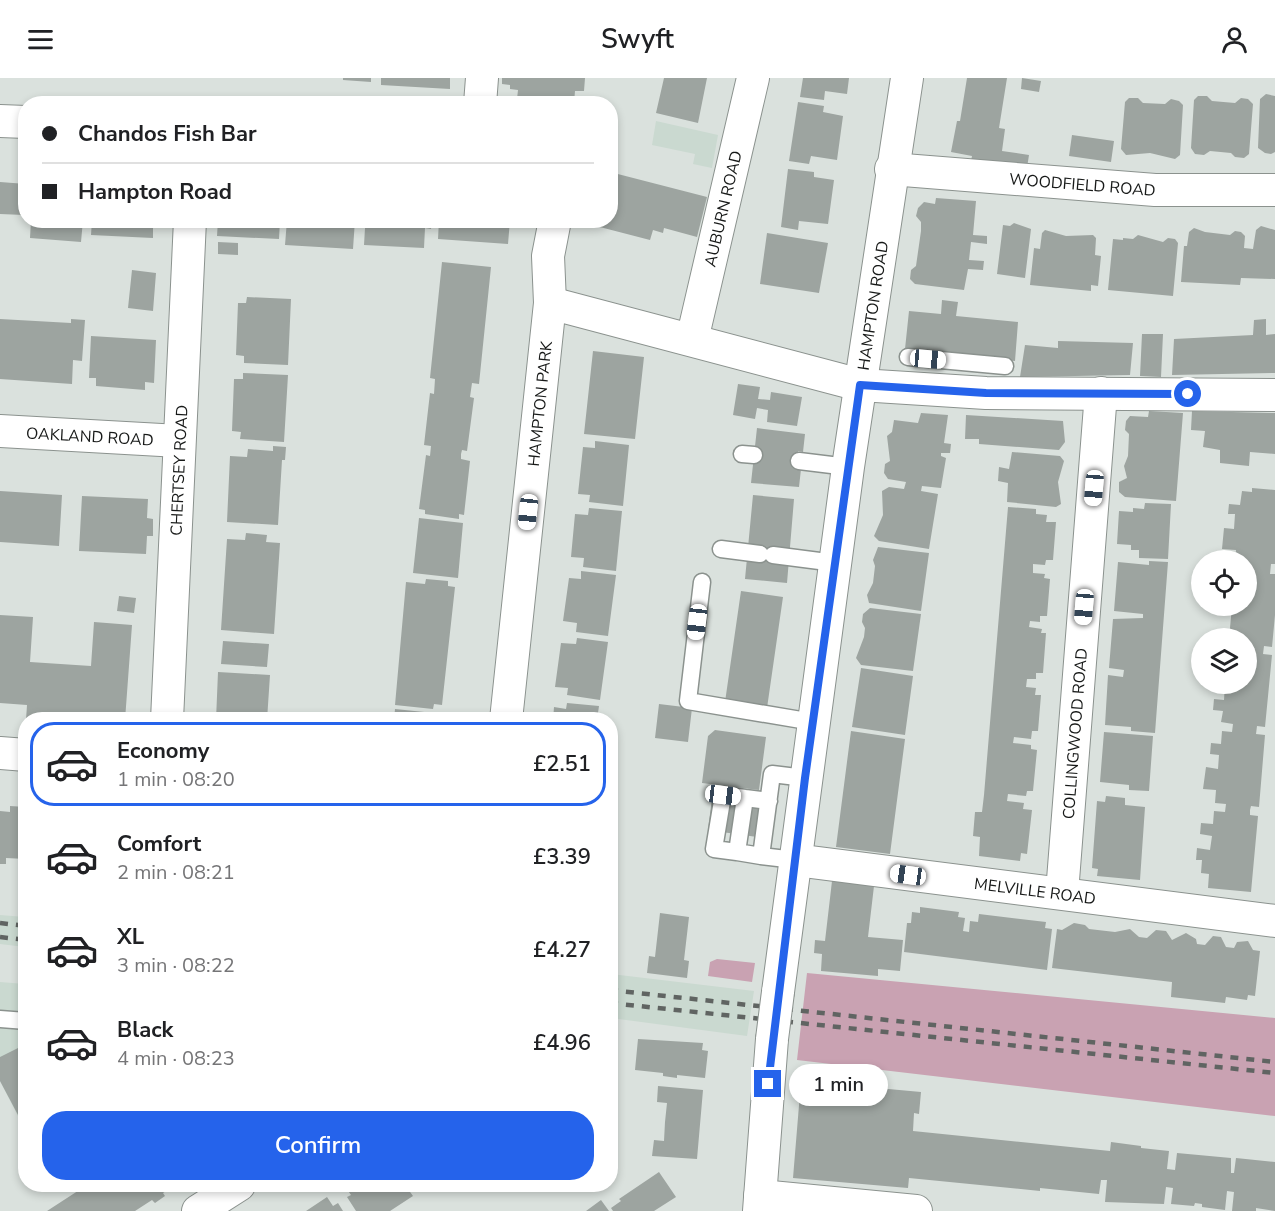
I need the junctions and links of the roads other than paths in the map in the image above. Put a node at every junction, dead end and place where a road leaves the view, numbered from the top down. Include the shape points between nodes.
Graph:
1 (482, 78) edge
2 (753, 78) edge
3 (907, 78) edge
4 (481, 96) edge
5 (0, 121) edge
6 (18, 122) edge
7 (891, 169) junction
8 (1275, 190) edge
9 (190, 228) edge
10 (553, 228) edge
11 (550, 303) junction
12 (692, 340) junction
13 (908, 357) dead end
14 (993, 374) junction
15 (860, 385) junction
16 (1101, 393) junction
17 (1275, 395) edge
18 (0, 431) edge
19 (178, 441) junction
20 (799, 461) dead end
21 (848, 467) junction
22 (721, 549) dead end
23 (835, 563) junction
24 (702, 582) dead end
25 (166, 712) edge
26 (507, 712) edge
27 (813, 722) junction
28 (0, 753) edge
29 (18, 754) edge
30 (805, 778) junction
31 (745, 798) junction
32 (769, 801) junction
33 (737, 852) junction
34 (761, 856) junction
35 (795, 860) junction
36 (1062, 893) junction
37 (1275, 921) edge
38 (0, 1019) edge
39 (18, 1020) edge
40 (228, 1192) edge
41 (760, 1203) edge
42 (198, 1211) edge
43 (916, 1211) edge

1 - 4 street
2 - 12 street, AUBURN ROAD
3 - 7 street, HAMPTON ROAD
5 - 6 street
7 - 8 street, WOODFIELD ROAD via 1155,190
7 - 15 street, HAMPTON ROAD
9 - 19 street, CHERTSEY ROAD
10 - 11 street, HAMPTON PARK via 548,256
11 - 12 street
11 - 26 street, HAMPTON PARK
12 - 15 street
13 - 14 lane
14 - 15 street
14 - 16 street
15 - 21 street, HAMPTON ROAD
16 - 17 street
16 - 36 street, COLLINGWOOD ROAD
18 - 19 street, OAKLAND ROAD
19 - 25 street, CHERTSEY ROAD
20 - 21 lane
21 - 23 street, HAMPTON ROAD
22 - 23 lane
23 - 27 street, HAMPTON ROAD
24 - 27 lane via 688,701
27 - 30 street, HAMPTON ROAD
28 - 29 street
30 - 32 lane via 772,774
30 - 35 street, HAMPTON ROAD
31 - 32 lane
31 - 33 lane
31 - 33 lane via 723,795 714,849
32 - 34 lane
33 - 34 lane
34 - 35 lane
35 - 36 street, MELVILLE ROAD
35 - 41 street, HAMPTON ROAD, bridge via 772,1039
36 - 37 street, MELVILLE ROAD
38 - 39 lane
40 - 42 street
41 - 43 street

